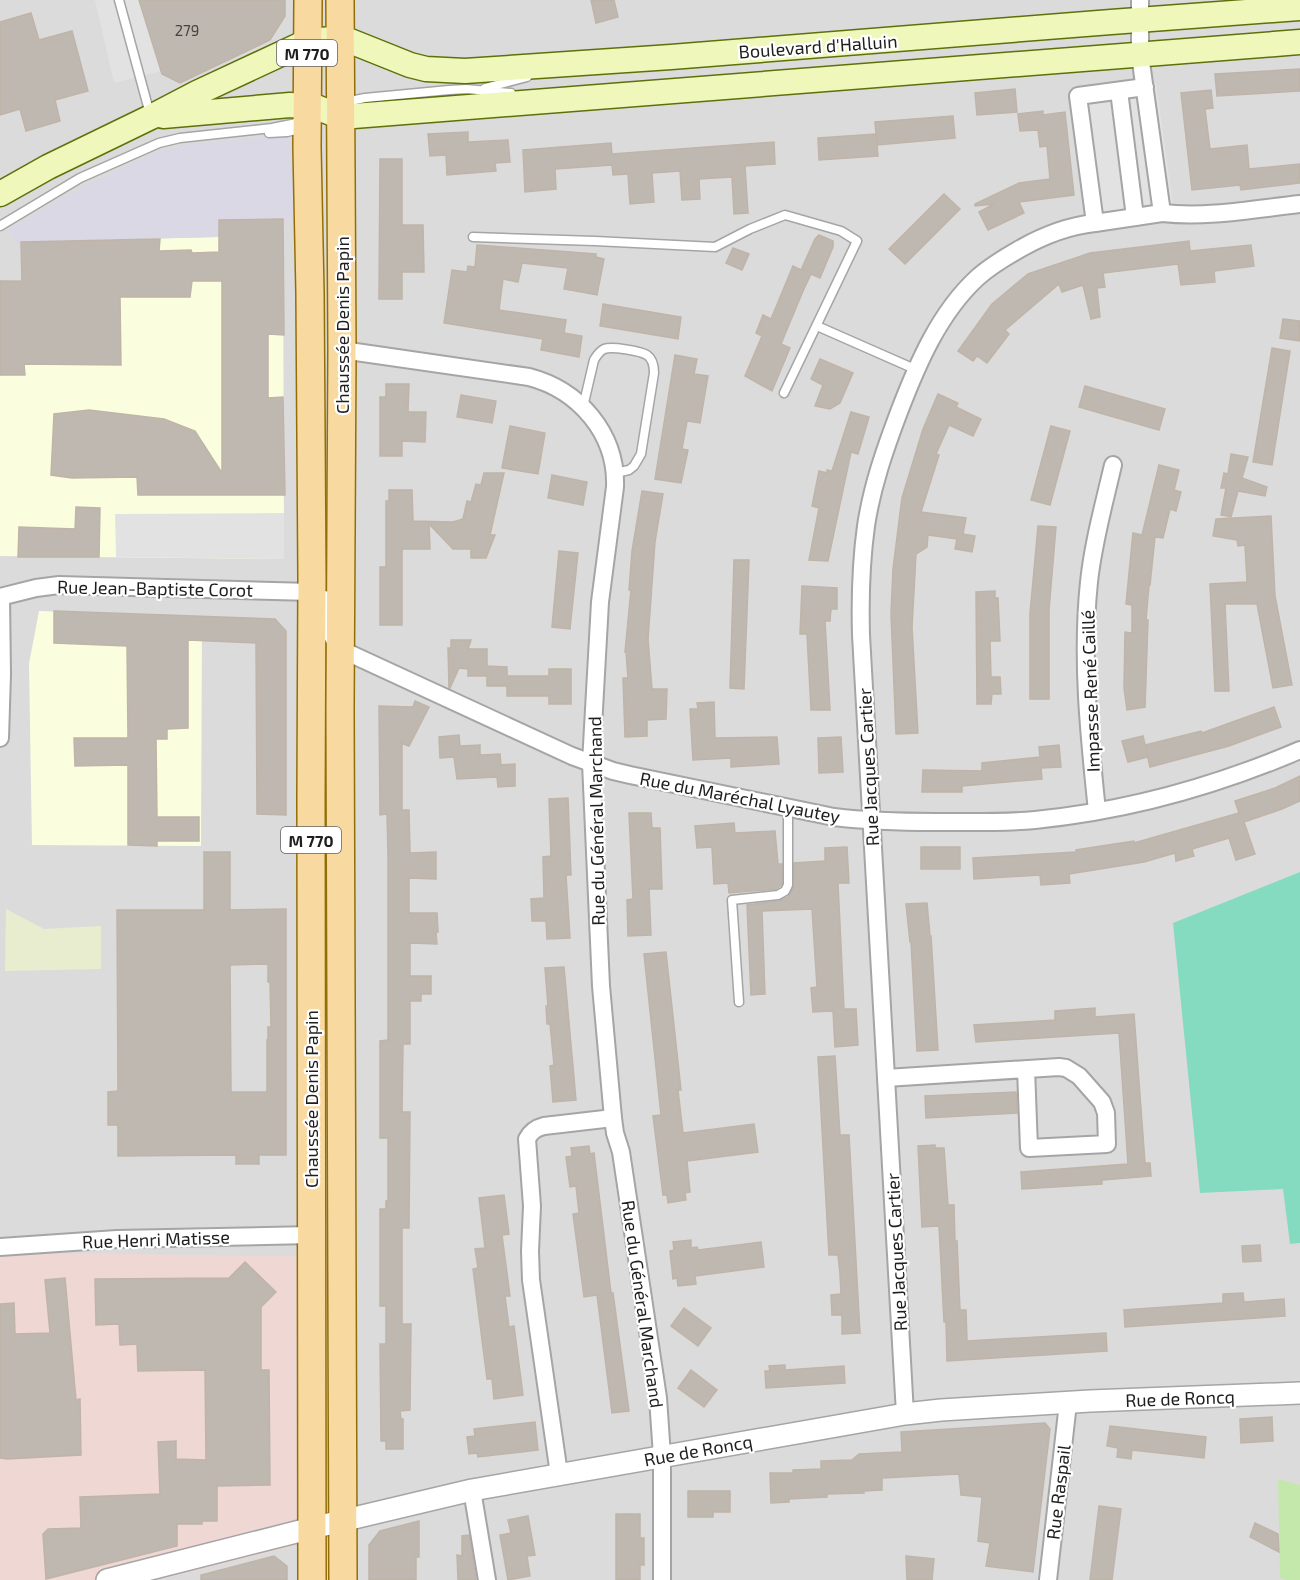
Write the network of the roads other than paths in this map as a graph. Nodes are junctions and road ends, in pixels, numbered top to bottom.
1 (118, 0) edge
2 (308, 0) edge
3 (340, 0) edge
4 (1300, 8) edge
5 (1140, 16) edge
6 (1300, 16) edge
7 (1300, 34) edge
8 (340, 39) junction
9 (1300, 42) edge
10 (307, 43) junction
11 (1140, 50) junction
12 (551, 74) dead end
13 (539, 76) dead end
14 (617, 86) dead end
15 (1145, 87) junction
16 (479, 90) junction
17 (1119, 91) junction
18 (517, 93) dead end
19 (324, 115) junction
20 (152, 117) junction
21 (0, 194) edge
22 (1300, 204) edge
23 (1162, 213) junction
24 (1135, 217) junction
25 (1095, 222) junction
26 (0, 226) edge
27 (473, 237) dead end
28 (817, 326) junction
29 (342, 350) junction
30 (917, 370) junction
31 (784, 393) dead end
32 (583, 407) junction
33 (311, 453) junction
34 (1113, 465) dead end
35 (615, 473) junction
36 (277, 591) junction
37 (0, 597) edge
38 (312, 605) junction
39 (340, 649) junction
40 (0, 738) edge
41 (1300, 750) edge
42 (591, 763) junction
43 (341, 805) junction
44 (788, 807) junction
45 (1096, 811) junction
46 (871, 820) junction
47 (739, 1002) dead end
48 (1026, 1069) junction
49 (886, 1078) junction
50 (612, 1118) junction
51 (312, 1235) junction
52 (0, 1247) edge
53 (1300, 1393) edge
54 (1068, 1403) junction
55 (904, 1414) junction
56 (662, 1456) junction
57 (559, 1474) junction
58 (472, 1490) junction
59 (343, 1522) junction
60 (312, 1528) junction
61 (106, 1580) edge
62 (312, 1580) edge
63 (343, 1580) edge
64 (487, 1580) edge
65 (662, 1580) edge
66 (1047, 1580) edge

1 - 20 lane
2 - 10 main road, Chaussée Denis Papin / M 770
3 - 8 main road, Chaussée Denis Papin / M 770
4 - 5 main road, Boulevard d'Halluin
5 - 6 lane
5 - 8 main road, Boulevard d'Halluin
5 - 11 street
5 - 12 lane
7 - 11 lane
8 - 10 main road
8 - 19 main road, Chaussée Denis Papin / M 770
9 - 11 main road, Boulevard d'Halluin
10 - 19 main road, Chaussée Denis Papin / M 770
10 - 20 main road
11 - 14 lane
11 - 15 street
11 - 19 main road, Boulevard d'Halluin
13 - 16 lane
15 - 17 street
15 - 23 street
16 - 18 lane
16 - 19 lane
17 - 24 street
17 - 25 street
19 - 20 main road, Boulevard d'Halluin
19 - 26 lane
19 - 29 main road, Chaussée Denis Papin / M 770
19 - 33 main road, Chaussée Denis Papin / M 770
20 - 21 main road
22 - 23 street, Rue Jacques Cartier
23 - 24 street, Rue Jacques Cartier
24 - 25 street, Rue Jacques Cartier
25 - 30 street, Rue Jacques Cartier
27 - 28 lane
28 - 30 lane
28 - 31 lane
29 - 32 street, Rue du Général Marchand
29 - 39 main road, Chaussée Denis Papin / M 770
30 - 46 street, Rue Jacques Cartier
32 - 35 street, Rue du Général Marchand
32 - 35 lane
33 - 38 main road, Chaussée Denis Papin / M 770
33 - 39 street, Chaussée Denis Papin
34 - 45 street, Impasse René Caillé
35 - 42 street, Rue du Général Marchand
36 - 37 street, Rue Jean-Baptiste Corot
36 - 38 street, Rue Jean-Baptiste Corot
36 - 38 street, Chaussée Denis Papin
37 - 40 street
38 - 43 street, Chaussée Denis Papin
38 - 51 main road, Chaussée Denis Papin / M 770
39 - 42 street, Rue du Maréchal Lyautey
39 - 43 main road, Chaussée Denis Papin / M 770
41 - 45 street, Rue du Maréchal Lyautey
42 - 44 street, Rue du Maréchal Lyautey
42 - 50 street, Rue du Général Marchand
43 - 59 main road, Chaussée Denis Papin / M 770
44 - 46 street, Rue du Maréchal Lyautey
44 - 47 lane
45 - 46 street, Rue du Maréchal Lyautey
46 - 49 street, Rue Jacques Cartier
48 - 48 street
48 - 49 street
49 - 55 street, Rue Jacques Cartier
50 - 56 street, Rue du Général Marchand
50 - 57 street
51 - 52 street, Rue Henri Matisse
51 - 60 main road, Chaussée Denis Papin / M 770
53 - 54 street, Rue de Roncq
54 - 55 street, Rue de Roncq
54 - 66 street, Rue Raspail
55 - 56 street, Rue de Roncq
56 - 57 street, Rue de Roncq
56 - 65 street, Rue du Général Marchand
57 - 58 street, Rue de Roncq
58 - 59 street, Rue de Roncq
58 - 64 street
59 - 60 street, Rue de Roncq
59 - 63 main road, Chaussée Denis Papin / M 770
60 - 61 street, Rue de Roncq
60 - 62 main road, Chaussée Denis Papin / M 770

